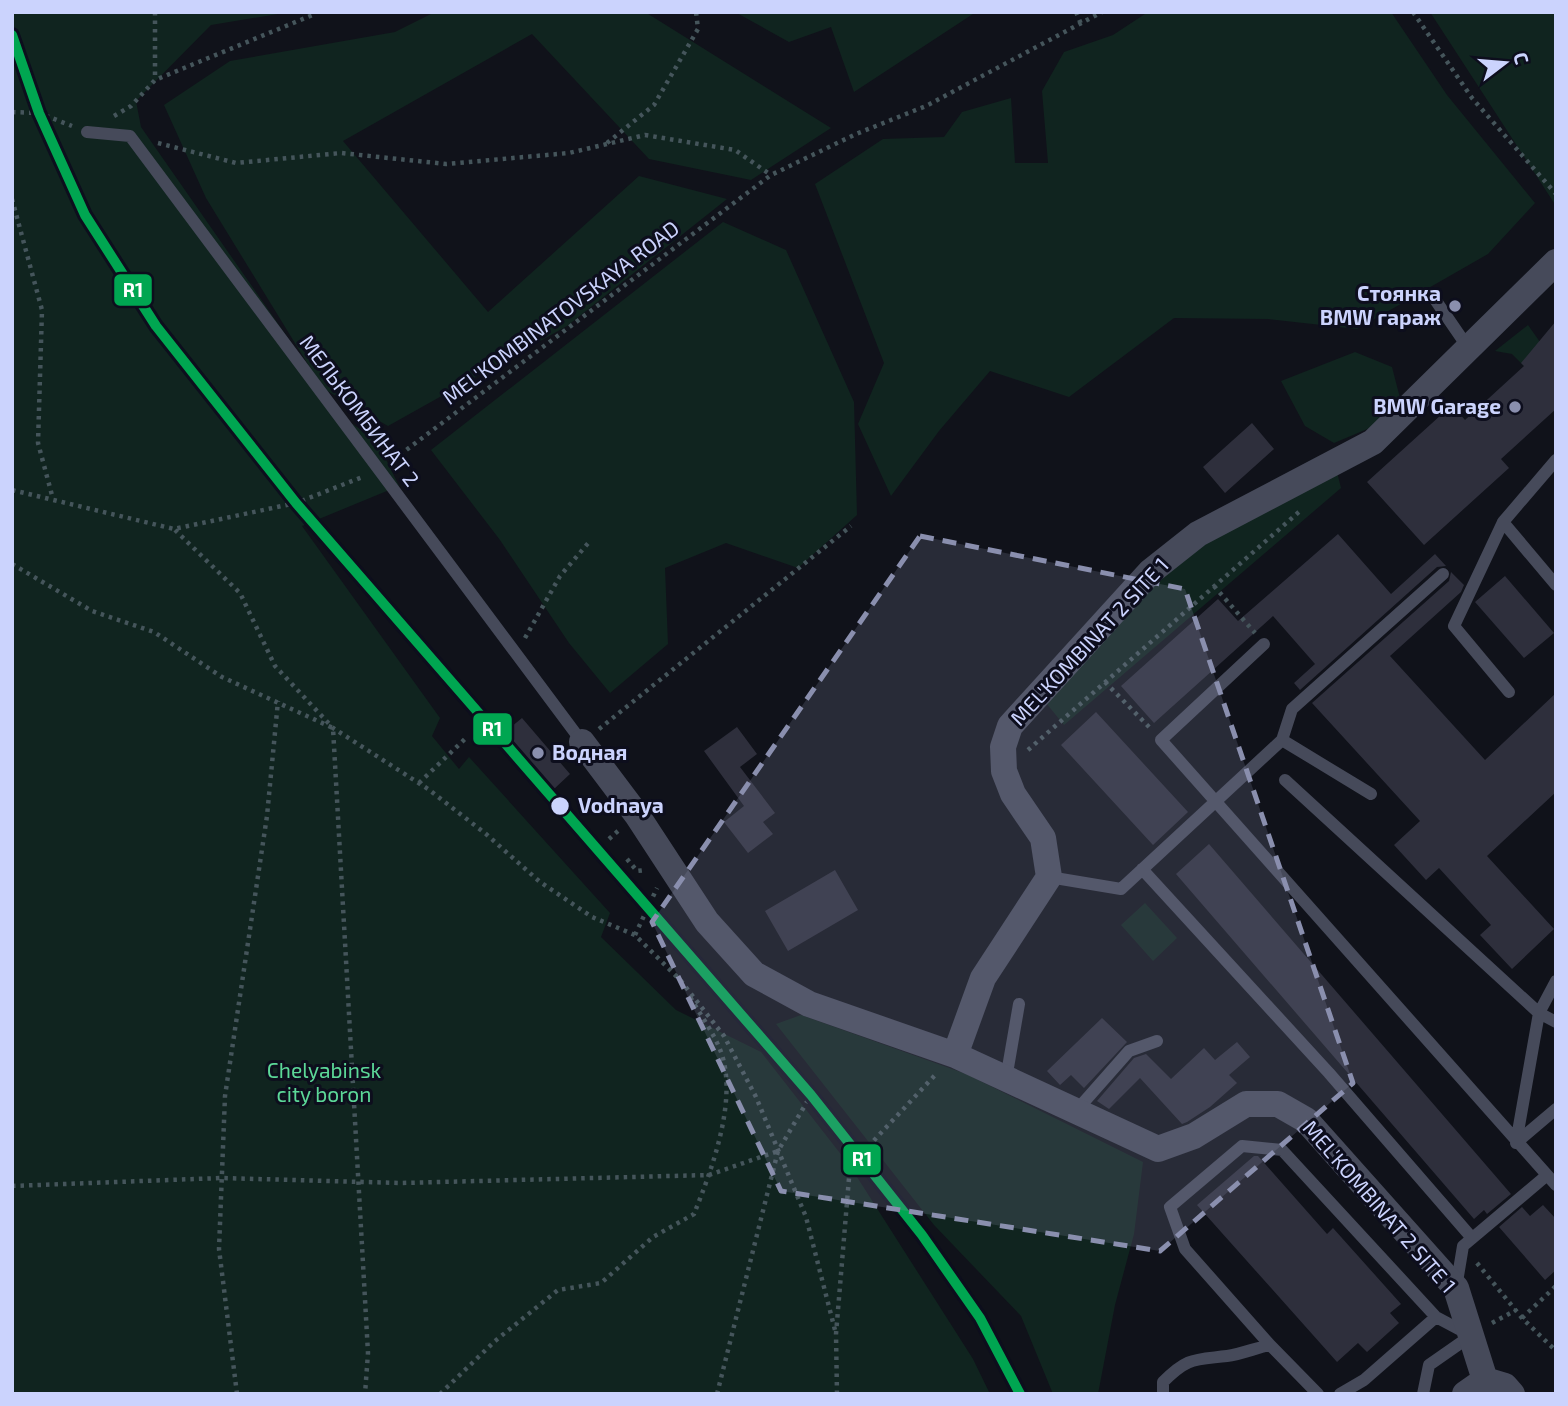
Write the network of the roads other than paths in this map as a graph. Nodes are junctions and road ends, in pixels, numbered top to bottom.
1 (87, 132) road end
2 (1556, 262) edge
3 (1434, 298) dead end
4 (1469, 349) junction
5 (1556, 460) edge
6 (1503, 522) junction
7 (1443, 574) dead end
8 (1556, 584) edge
9 (1265, 644) road end
10 (1509, 692) dead end
11 (1282, 740) junction
12 (582, 743) joint
13 (1285, 780) dead end
14 (1371, 794) dead end
15 (1215, 803) junction
16 (1142, 869) junction
17 (1049, 877) junction
18 (1556, 981) edge
19 (1019, 1004) dead end
20 (1539, 1013) junction
21 (1556, 1022) edge
22 (1157, 1041) dead end
23 (955, 1055) junction
24 (1006, 1079) junction
25 (1556, 1109) edge
26 (1076, 1111) junction
27 (1516, 1143) junction
28 (1551, 1181) edge
29 (1467, 1242) junction
30 (1456, 1288) junction
31 (1436, 1317) junction
32 (1472, 1335) junction
33 (1270, 1345) junction
34 (1475, 1387) edge
35 (1163, 1394) edge
36 (1318, 1394) edge
37 (1340, 1394) edge
38 (1423, 1394) edge
39 (1512, 1394) edge

1 - 12 lane, МЕЛЬКОМБИНАТ 2
2 - 4 street, MEL'KOMBINAT 2 SITE 1
3 - 4 lane
4 - 17 street, MEL'KOMBINAT 2 SITE 1
5 - 6 lane
6 - 8 lane
6 - 10 lane
7 - 11 lane
9 - 15 lane
11 - 14 lane
11 - 15 lane
12 - 23 street, MEL'KOMBINAT 2 SITE 1
13 - 20 lane
15 - 16 lane
15 - 27 lane
16 - 17 lane
16 - 29 lane
17 - 23 street
18 - 20 lane
19 - 24 lane
20 - 21 lane
20 - 27 lane
22 - 26 lane
23 - 24 street, MEL'KOMBINAT 2 SITE 1
24 - 26 street, MEL'KOMBINAT 2 SITE 1
25 - 27 lane
26 - 30 street, MEL'KOMBINAT 2 SITE 1
27 - 28 lane
28 - 29 lane
29 - 30 lane
30 - 32 street, MEL'KOMBINAT 2 SITE 1
31 - 32 lane
31 - 33 lane
31 - 37 lane
32 - 34 street, MEL'KOMBINAT 2 SITE 1
32 - 38 lane
33 - 35 lane
33 - 36 lane
34 - 39 street

